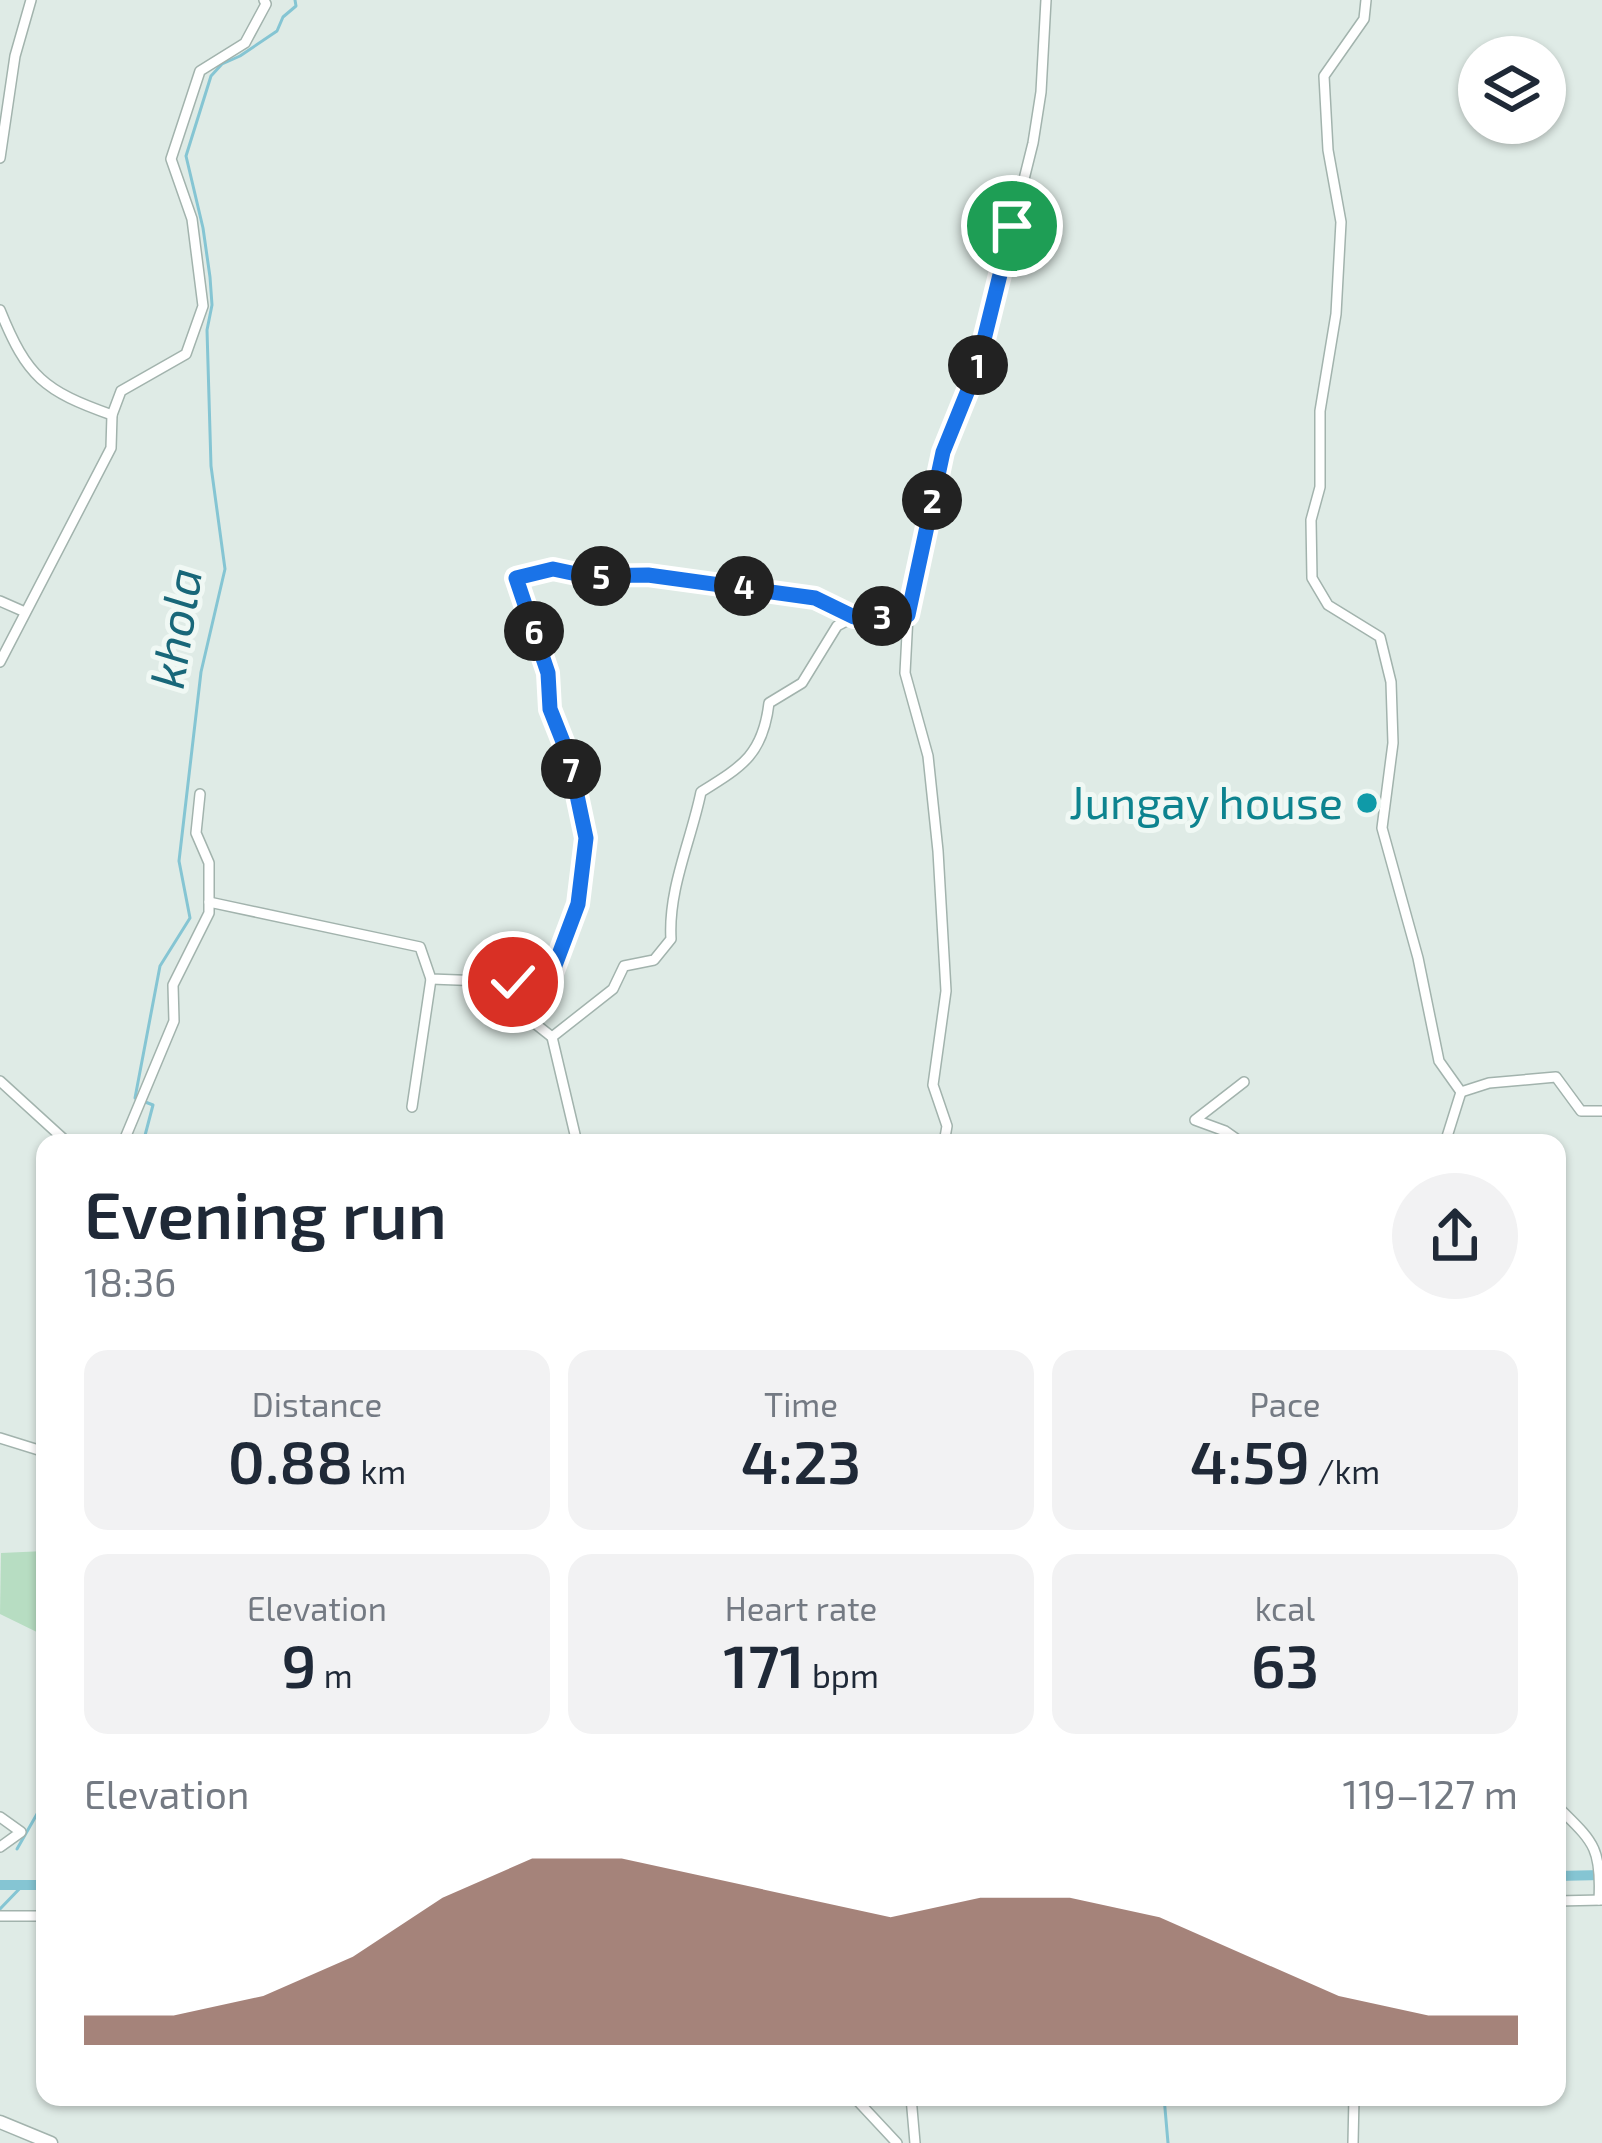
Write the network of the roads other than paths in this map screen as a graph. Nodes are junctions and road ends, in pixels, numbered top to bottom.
1 (31, 0) edge
2 (264, 0) edge
3 (1046, 0) edge
4 (1366, 0) edge
5 (0, 158) edge
6 (0, 310) edge
7 (112, 415) junction
8 (0, 601) edge
9 (25, 612) junction
10 (908, 615) junction
11 (854, 617) junction
12 (0, 662) edge
13 (200, 794) dead end
14 (209, 902) junction
15 (430, 979) junction
16 (513, 982) junction
17 (552, 1037) junction
18 (0, 1081) edge
19 (1244, 1082) dead end
20 (1461, 1092) junction
21 (412, 1107) dead end
22 (1602, 1112) edge
23 (58, 1134) edge
24 (127, 1134) edge
25 (575, 1134) edge
26 (946, 1134) edge
27 (1224, 1134) edge
28 (1448, 1134) edge
29 (0, 1438) edge
30 (36, 1449) edge
31 (1566, 1815) edge
32 (0, 1817) edge
33 (29, 1834) dead end
34 (36, 1835) edge
35 (0, 1847) edge
36 (1601, 1867) edge
37 (1601, 1897) edge
38 (1566, 1899) edge
39 (0, 1916) edge
40 (36, 1916) edge
41 (862, 2106) edge
42 (912, 2106) edge
43 (1354, 2106) edge
44 (0, 2122) edge
45 (51, 2143) edge
46 (897, 2143) edge
47 (915, 2143) edge
48 (1353, 2143) edge

1 - 5 street
2 - 7 street
3 - 10 street
4 - 20 street
6 - 7 street
7 - 9 street
8 - 9 street
9 - 12 street
10 - 11 street
10 - 26 street
11 - 16 street
11 - 17 street
13 - 14 street
14 - 15 street
14 - 24 street
15 - 16 street
15 - 21 street
16 - 17 street
17 - 25 street
18 - 23 street
19 - 27 street
20 - 22 street
20 - 28 street
29 - 30 street
31 - 36 street
32 - 35 street
33 - 34 street
36 - 37 street
37 - 38 street
39 - 40 street
41 - 46 street
42 - 47 street
43 - 48 street
44 - 45 street

